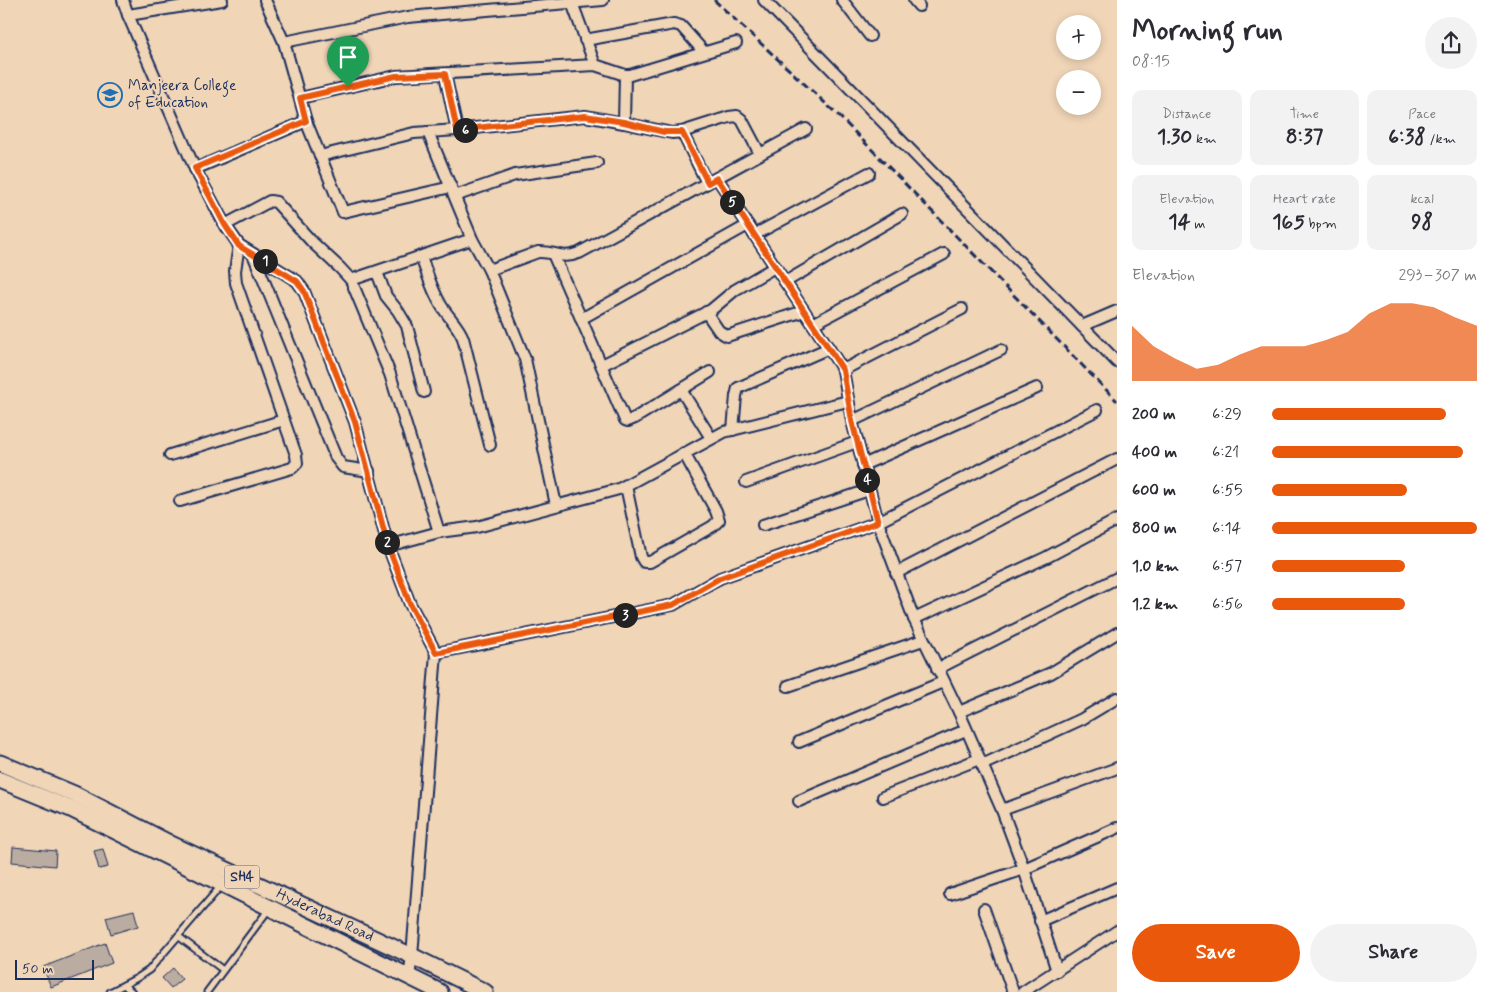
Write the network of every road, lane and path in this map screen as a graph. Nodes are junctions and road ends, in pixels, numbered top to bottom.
1 (123, 0) edge
2 (222, 0) edge
3 (265, 0) edge
4 (603, 0) edge
5 (764, 0) edge
6 (842, 0) edge
7 (571, 2) edge
8 (128, 15) junction
9 (870, 36) dead end
10 (585, 40) junction
11 (284, 42) junction
12 (736, 42) dead end
13 (704, 52) junction
14 (595, 65) junction
15 (445, 74) junction
16 (625, 75) junction
17 (300, 98) junction
18 (306, 121) junction
19 (624, 122) junction
20 (806, 128) dead end
21 (457, 130) junction
22 (428, 132) junction
23 (682, 132) junction
24 (760, 154) junction
25 (320, 156) junction
26 (597, 163) dead end
27 (195, 168) junction
28 (870, 173) dead end
29 (712, 181) junction
30 (453, 191) junction
31 (902, 214) dead end
32 (225, 225) junction
33 (748, 225) junction
34 (754, 235) junction
35 (472, 239) junction
36 (239, 246) junction
37 (253, 254) junction
38 (553, 254) junction
39 (944, 254) dead end
40 (421, 257) junction
41 (775, 267) junction
42 (489, 270) junction
43 (377, 272) junction
44 (351, 280) junction
45 (785, 282) junction
46 (962, 309) dead end
47 (804, 311) junction
48 (706, 312) junction
49 (1117, 312) edge
50 (581, 319) junction
51 (813, 324) junction
52 (1082, 326) junction
53 (829, 348) junction
54 (1001, 350) dead end
55 (1117, 362) edge
56 (602, 365) junction
57 (843, 370) junction
58 (710, 372) dead end
59 (1037, 388) dead end
60 (681, 390) junction
61 (424, 392) dead end
62 (848, 401) junction
63 (1097, 410) dead end
64 (284, 420) junction
65 (852, 421) junction
66 (733, 430) junction
67 (711, 438) junction
68 (857, 442) junction
69 (490, 445) dead end
70 (684, 453) junction
71 (170, 455) dead end
72 (1117, 459) edge
73 (863, 465) junction
74 (368, 471) junction
75 (746, 482) dead end
76 (626, 486) junction
77 (869, 490) junction
78 (180, 501) dead end
79 (556, 505) junction
80 (1117, 520) edge
81 (878, 522) junction
82 (763, 525) dead end
83 (439, 532) junction
84 (388, 546) junction
85 (896, 573) junction
86 (1117, 578) edge
87 (914, 619) junction
88 (1117, 633) edge
89 (923, 640) junction
90 (436, 653) junction
91 (936, 668) junction
92 (943, 682) junction
93 (788, 686) dead end
94 (1117, 698) edge
95 (959, 712) junction
96 (966, 730) junction
97 (799, 742) dead end
98 (981, 762) junction
99 (0, 763) edge
100 (1117, 768) edge
101 (0, 780) edge
102 (883, 797) dead end
103 (798, 801) dead end
104 (1002, 810) junction
105 (1117, 828) edge
106 (1024, 869) junction
107 (222, 885) junction
108 (1117, 888) edge
109 (950, 894) dead end
110 (269, 909) junction
111 (984, 909) dead end
112 (1040, 921) junction
113 (1117, 932) edge
114 (178, 936) junction
115 (412, 956) junction
116 (223, 970) junction
117 (1057, 971) junction
118 (409, 977) junction
119 (124, 985) junction
120 (110, 992) edge
121 (132, 992) edge
122 (207, 992) edge
123 (440, 992) edge
124 (485, 992) edge
125 (1013, 992) edge
126 (1023, 992) edge

1 - 8 street
2 - 8 street
3 - 11 street
4 - 7 street
5 - 52 street
6 - 9 street
7 - 10 street
7 - 11 street
8 - 27 street
10 - 13 street
10 - 14 street
11 - 17 street
12 - 13 street
13 - 16 street
14 - 15 street
14 - 16 street
15 - 17 street
15 - 21 street
16 - 19 street
17 - 18 street
18 - 25 street
18 - 27 street
19 - 21 street
19 - 23 street
20 - 24 street
21 - 22 street
22 - 25 street
22 - 30 street
23 - 24 street
23 - 29 street
24 - 29 street
25 - 30 street
26 - 30 street
27 - 32 street
28 - 34 street
29 - 33 street
29 - 38 street
30 - 35 street
31 - 45 street
32 - 36 street
32 - 44 street
33 - 34 street
33 - 50 street
34 - 41 street
35 - 40 street
35 - 42 street
36 - 37 street
36 - 64 street
37 - 74 street
37 - 74 street
38 - 42 street
38 - 50 street
39 - 51 street
40 - 43 street
40 - 69 street
41 - 45 street
41 - 48 street
42 - 79 street
43 - 44 street
43 - 61 street
44 - 83 street
45 - 47 street
46 - 57 street
47 - 48 street
47 - 51 street
48 - 56 street
49 - 52 street
50 - 56 street
51 - 53 street
52 - 55 street
53 - 57 street
53 - 66 street
54 - 65 street
56 - 60 street
57 - 62 street
58 - 60 street
59 - 73 street
60 - 67 street
62 - 65 street
62 - 66 street
63 - 81 street
64 - 71 street
64 - 78 street
65 - 68 street
66 - 67 street
67 - 70 street
68 - 73 street
68 - 75 street
70 - 76 street
70 - 76 street
72 - 85 street
73 - 77 street
74 - 84 street
76 - 79 street
77 - 81 street
77 - 82 street
79 - 83 street
80 - 87 street
81 - 85 street
81 - 90 street
83 - 84 street
84 - 90 street
85 - 87 street
86 - 91 street
87 - 89 street
88 - 95 street
89 - 91 street
89 - 93 street
90 - 115 street
91 - 92 street
92 - 95 street
92 - 97 street
94 - 98 street
95 - 96 street
96 - 98 street
96 - 103 street
98 - 102 street
98 - 104 street
99 - 115 main road, Hyderabad Road / SH4
100 - 104 street
101 - 107 main road, Hyderabad Road / SH4
104 - 106 street
105 - 106 street
106 - 109 street
106 - 112 street
107 - 110 main road, Hyderabad Road / SH4
107 - 114 lane
108 - 112 street
110 - 116 lane
110 - 118 main road, Hyderabad Road / SH4
111 - 125 street
112 - 117 street
113 - 117 street
114 - 116 lane
114 - 119 lane
115 - 118 street
115 - 124 main road, Hyderabad Road / SH4
116 - 122 lane
117 - 126 street
118 - 123 main road, Hyderabad Road / SH4
119 - 120 lane
119 - 121 lane

